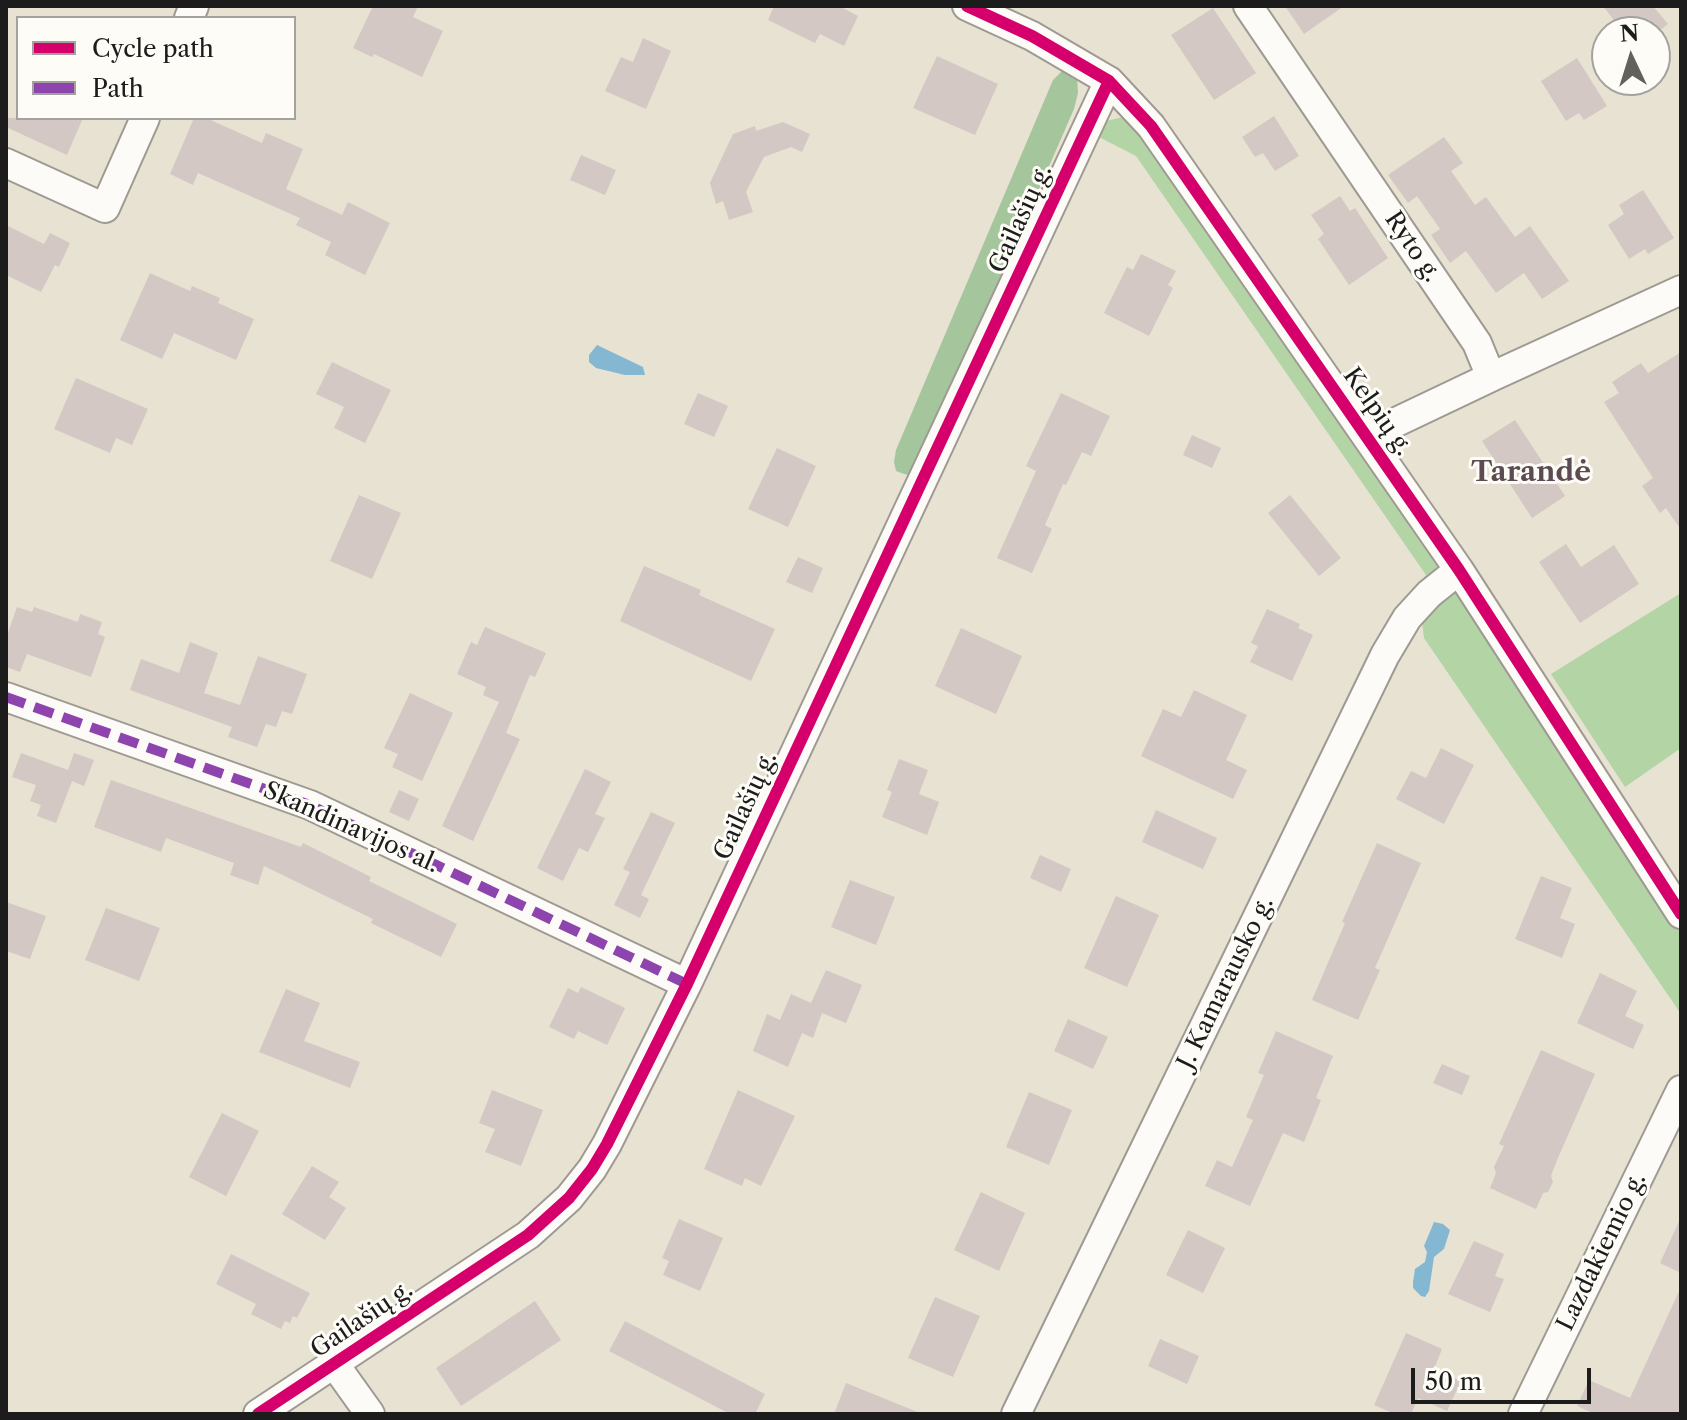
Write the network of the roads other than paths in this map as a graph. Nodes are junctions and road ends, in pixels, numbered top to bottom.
1 (967, 6) edge
2 (1248, 6) edge
3 (1109, 81) junction
4 (144, 120) edge
5 (6, 163) edge
6 (1681, 290) edge
7 (1491, 377) junction
8 (1367, 436) junction
9 (1459, 570) junction
10 (6, 697) edge
11 (1681, 914) edge
12 (687, 984) junction
13 (1681, 1090) edge
14 (335, 1365) junction
15 (258, 1414) edge
16 (370, 1414) edge
17 (1016, 1414) edge
18 (1523, 1414) edge

1 - 3 street, Kelpių g.
2 - 7 street, Ryto g.
3 - 8 street, Kelpių g.
3 - 12 street, Gailašių g.
4 - 5 street
6 - 7 street
7 - 8 street
8 - 9 street, Kelpių g.
9 - 11 street, Kelpių g.
9 - 17 street, J. Kamarausko g.
10 - 12 street, Skandinavijos al.
12 - 14 street, Gailašių g.
13 - 18 street, Lazdakiemio g.
14 - 15 street, Gailašių g.
14 - 16 street

